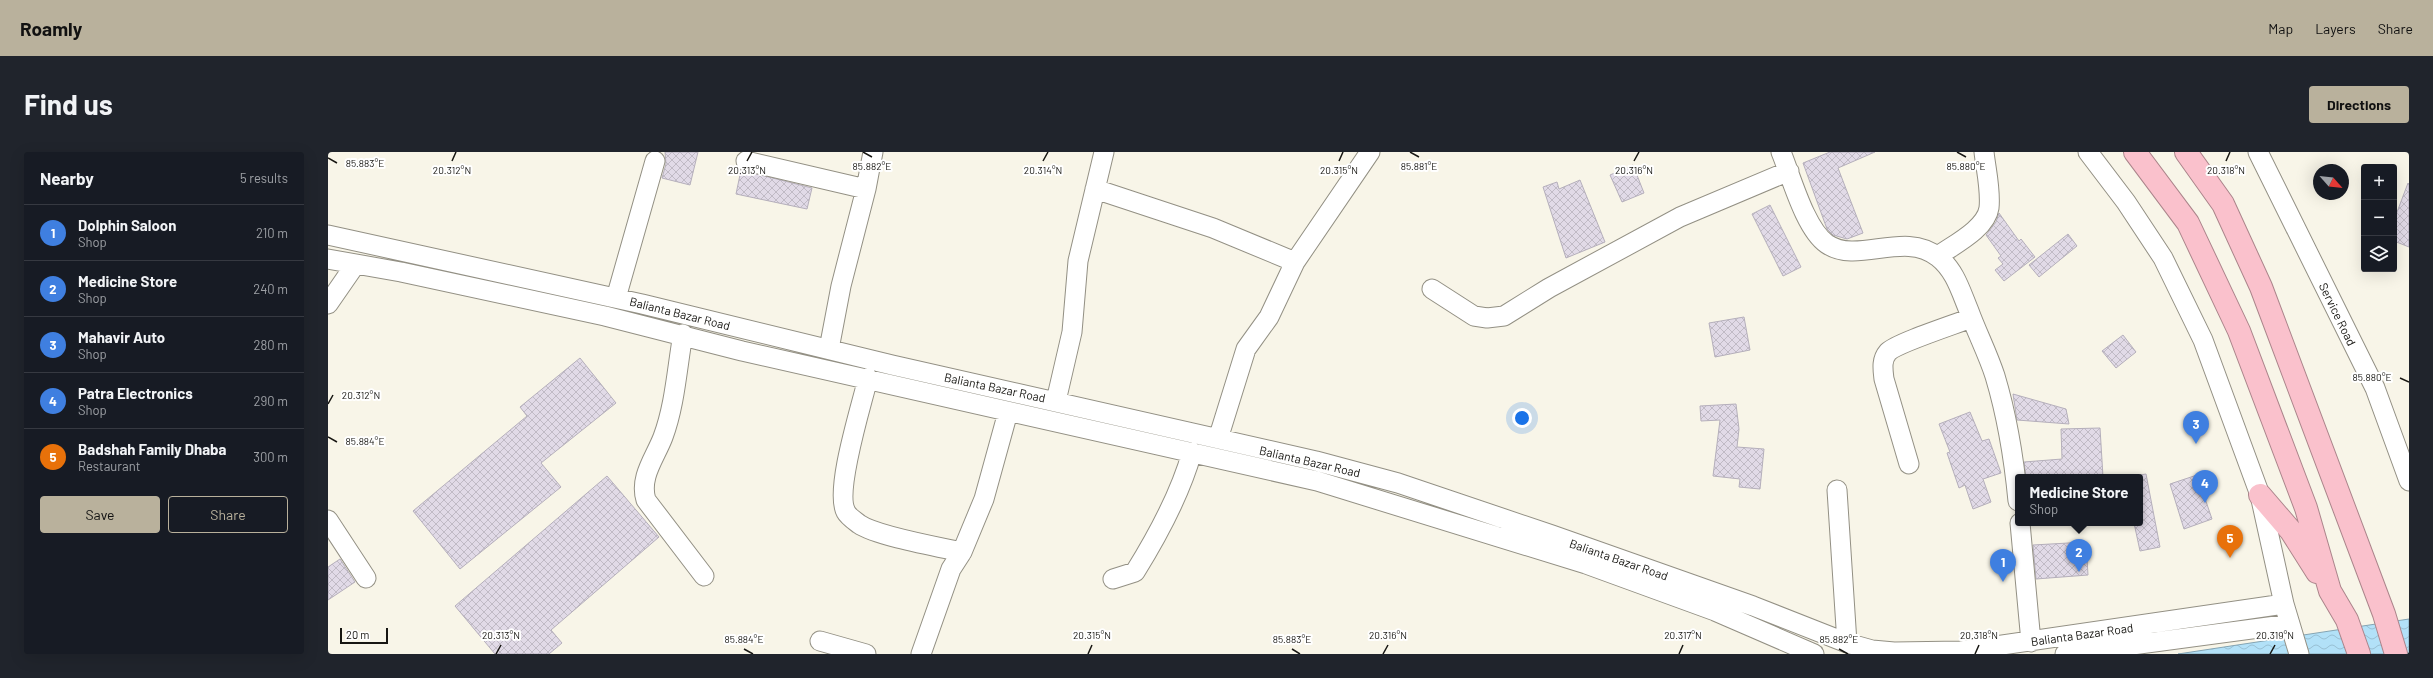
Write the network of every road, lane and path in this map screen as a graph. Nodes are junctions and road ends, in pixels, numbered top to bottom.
1 (873, 152) edge
2 (1104, 152) edge
3 (1370, 152) edge
4 (1781, 152) edge
5 (1984, 152) edge
6 (2088, 152) edge
7 (2135, 152) edge
8 (2186, 152) edge
9 (2258, 152) edge
10 (656, 161) dead end
11 (746, 161) dead end
12 (1789, 171) junction
13 (866, 188) junction
14 (1095, 189) junction
15 (328, 235) edge
16 (1938, 256) junction
17 (328, 259) edge
18 (1295, 262) junction
19 (355, 266) junction
20 (1432, 288) dead end
21 (616, 298) junction
22 (328, 304) edge
23 (1971, 318) junction
24 (683, 334) junction
25 (829, 349) junction
26 (868, 378) junction
27 (1056, 401) junction
28 (1008, 412) junction
29 (1218, 439) junction
30 (1192, 452) junction
31 (1909, 464) dead end
32 (2015, 474) edge
33 (2409, 481) edge
34 (1837, 490) dead end
35 (2260, 495) junction
36 (328, 520) edge
37 (2020, 526) edge
38 (962, 552) junction
39 (704, 576) dead end
40 (366, 578) dead end
41 (1113, 579) dead end
42 (2330, 591) junction
43 (2284, 604) junction
44 (2291, 628) junction
45 (820, 641) dead end
46 (2031, 642) junction
47 (1847, 643) junction
48 (1871, 652) edge
49 (866, 654) edge
50 (921, 654) edge
51 (1814, 654) edge
52 (2064, 654) edge
53 (2299, 654) edge
54 (2359, 654) edge
55 (2396, 654) edge

1 - 13 street
2 - 14 street
3 - 18 street
4 - 12 street
5 - 16 street
6 - 35 street
7 - 42 highway
8 - 55 highway
9 - 33 street, Service Road
10 - 21 street
11 - 13 street
12 - 16 street
12 - 20 street
13 - 25 street
14 - 18 street
14 - 27 street
15 - 21 street, Balianta Bazar Road
16 - 23 street
17 - 19 street, Balianta Bazar Road
18 - 29 street
19 - 22 street
19 - 24 street, Balianta Bazar Road
21 - 25 street, Balianta Bazar Road
23 - 31 street
23 - 32 street
24 - 26 street, Balianta Bazar Road
24 - 39 street
25 - 27 street, Balianta Bazar Road
26 - 28 street, Balianta Bazar Road
26 - 38 street
27 - 29 street, Balianta Bazar Road
28 - 30 street, Balianta Bazar Road
28 - 38 street
29 - 47 street, Balianta Bazar Road
30 - 41 street
30 - 51 street, Balianta Bazar Road
34 - 47 street
35 - 42 highway
35 - 43 street
36 - 40 street
37 - 46 street
38 - 50 street
42 - 54 highway
43 - 44 street
43 - 46 street, Balianta Bazar Road
44 - 52 street, Balianta Bazar Road
44 - 53 street
45 - 49 street
46 - 48 street, Balianta Bazar Road
47 - 48 street, Balianta Bazar Road

